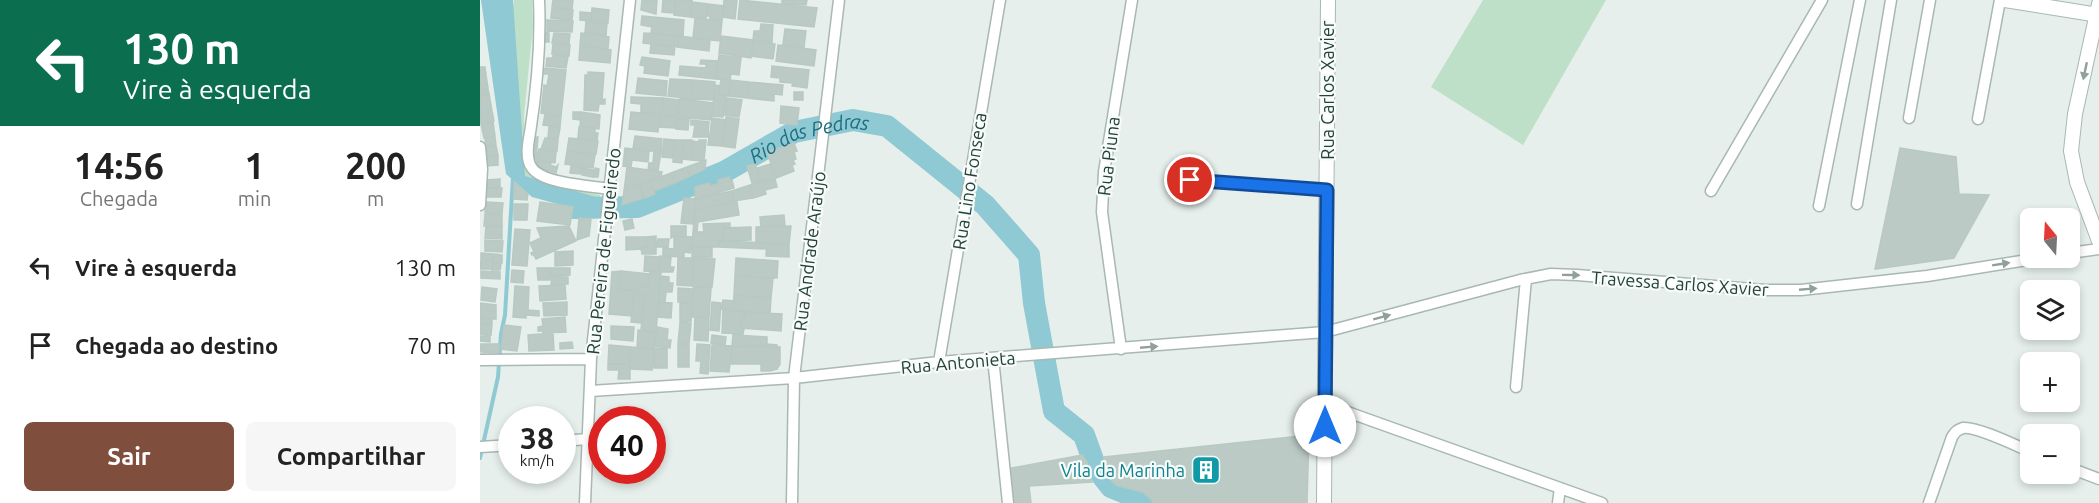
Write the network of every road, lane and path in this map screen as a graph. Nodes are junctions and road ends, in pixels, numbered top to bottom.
1 (539, 0) edge
2 (630, 0) edge
3 (838, 0) edge
4 (1000, 0) edge
5 (1132, 0) edge
6 (1328, 0) edge
7 (1822, 0) edge
8 (1860, 0) edge
9 (1892, 0) edge
10 (1930, 0) edge
11 (2000, 0) edge
12 (2006, 0) edge
13 (2098, 11) edge
14 (1909, 118) dead end
15 (1978, 119) dead end
16 (480, 147) edge
17 (1190, 180) dead end
18 (1327, 190) junction
19 (1711, 191) dead end
20 (610, 192) junction
21 (1857, 204) dead end
22 (480, 205) edge
23 (1819, 206) dead end
24 (2099, 241) edge
25 (2099, 249) edge
26 (2080, 252) edge
27 (2020, 261) edge
28 (1526, 279) junction
29 (1325, 332) junction
30 (1121, 349) junction
31 (993, 358) junction
32 (591, 359) junction
33 (481, 360) edge
34 (939, 362) junction
35 (794, 378) junction
36 (1516, 387) dead end
37 (590, 391) junction
38 (1325, 404) junction
39 (589, 406) edge
40 (588, 439) joint
41 (576, 440) edge
42 (498, 446) edge
43 (480, 447) edge
44 (2020, 448) edge
45 (2080, 472) edge
46 (2099, 479) edge
47 (1560, 488) junction
48 (585, 503) edge
49 (792, 503) edge
50 (1008, 503) edge
51 (1324, 503) edge
52 (1558, 503) edge
53 (1602, 503) edge
54 (1929, 503) edge

1 - 20 street
2 - 20 street, Rua Pereira de Figueiredo
3 - 35 street, Rua Andrade Araújo
4 - 34 street, Rua Lino Fonseca
5 - 30 street, Rua Piuna
6 - 18 street, Rua Carlos Xavier
7 - 19 street
8 - 23 street
9 - 21 street
10 - 14 street
11 - 15 street
12 - 13 street
13 -> 24 street
16 - 22 street
17 - 18 street
18 - 29 street, Rua Carlos Xavier
20 - 32 street, Rua Pereira de Figueiredo
25 - 26 street
28 -> 27 street, Travessa Carlos Xavier
29 -> 28 street, Travessa Carlos Xavier
28 - 36 street
30 -> 29 street, Rua Antonieta
29 - 38 street, Rua Carlos Xavier
30 - 31 street, Rua Antonieta
31 - 34 street, Rua Antonieta
31 - 50 street
32 - 33 street
32 - 37 street, Rua Pereira de Figueiredo
34 - 35 street, Rua Antonieta
35 - 37 street, Rua Antonieta
35 - 49 street, Rua Andrade Araújo
37 - 39 street, Rua Pereira de Figueiredo
38 - 47 street
38 - 51 street, Rua Carlos Xavier
40 - 41 street
40 - 48 street, Rua Pereira de Figueiredo
42 - 43 street
44 - 54 street
45 - 46 street
47 - 52 street
47 - 53 street

